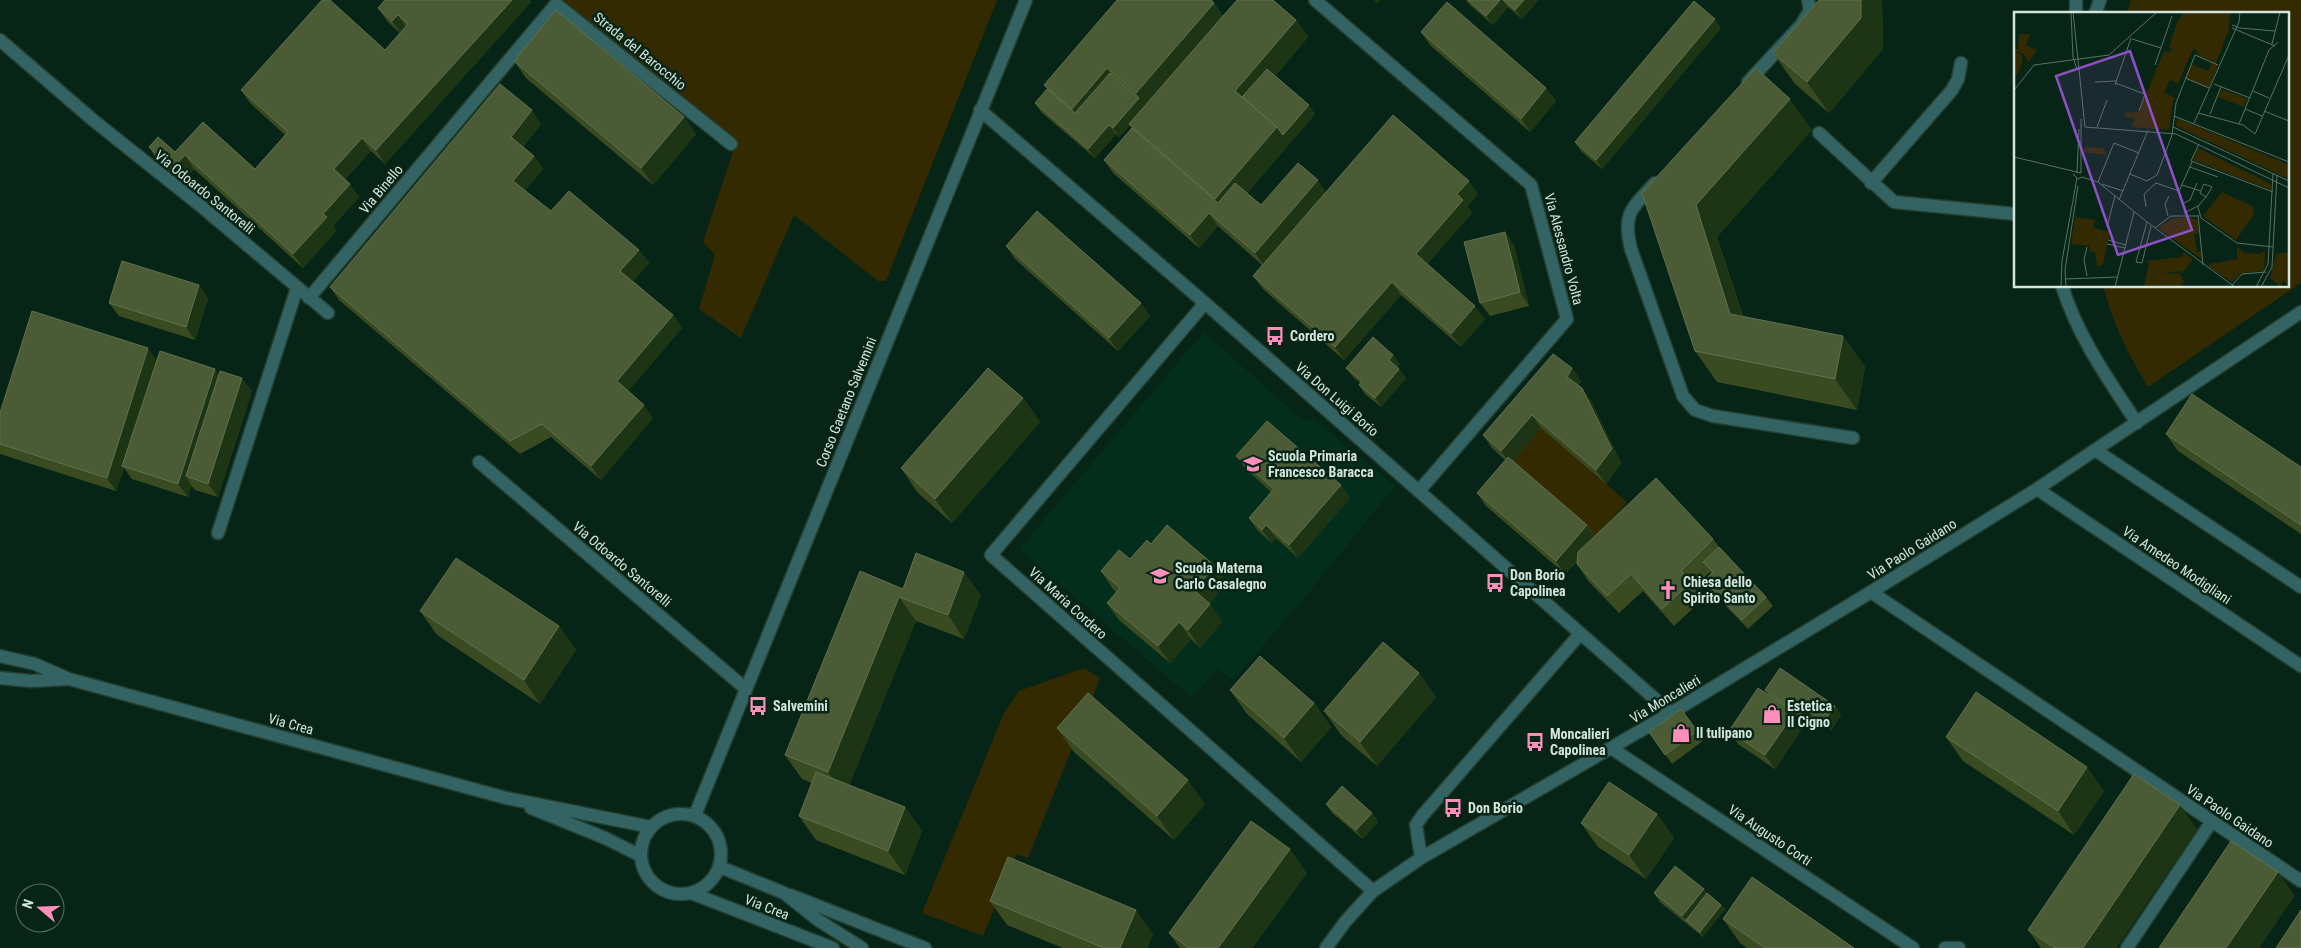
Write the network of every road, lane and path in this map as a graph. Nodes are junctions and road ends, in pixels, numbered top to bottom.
1 (1026, 0) edge
2 (1316, 0) edge
3 (1808, 0) edge
4 (2100, 0) edge
5 (2096, 12) edge
6 (0, 40) edge
7 (1961, 62) dead end
8 (1742, 89) edge
9 (477, 98) joint
10 (980, 110) junction
11 (1819, 133) dead end
12 (731, 144) dead end
13 (1664, 174) edge
14 (1872, 183) junction
15 (2014, 214) edge
16 (298, 288) junction
17 (2063, 288) edge
18 (309, 298) junction
19 (1205, 304) junction
20 (2301, 312) edge
21 (328, 313) dead end
22 (2137, 423) junction
23 (1853, 438) dead end
24 (2095, 450) junction
25 (479, 462) dead end
26 (2037, 489) junction
27 (1419, 491) junction
28 (218, 533) dead end
29 (2301, 587) edge
30 (1871, 592) junction
31 (1580, 634) junction
32 (0, 656) edge
33 (2301, 666) edge
34 (0, 678) edge
35 (69, 679) junction
36 (746, 689) junction
37 (1671, 714) junction
38 (1611, 748) junction
39 (506, 798) junction
40 (695, 815) junction
41 (2212, 821) junction
42 (651, 827) junction
43 (641, 856) junction
44 (1421, 858) junction
45 (720, 867) junction
46 (2301, 881) edge
47 (1373, 891) junction
48 (691, 893) junction
49 (784, 893) junction
50 (833, 948) edge
51 (862, 948) edge
52 (925, 948) edge
53 (1326, 948) edge
54 (1913, 948) edge
55 (1946, 948) edge
56 (1959, 948) edge
57 (2128, 948) edge

1 - 10 street, Corso Gaetano Salvemini
2 - 27 street, Via Alessandro Volta
3 - 8 street
4 - 5 street
6 - 16 street, Via Odoardo Santorelli
7 - 14 street
9 - 12 street, Strada del Barocchio
9 - 18 street, Via Binello
10 - 19 street, Via Don Luigi Borio
10 - 36 street, Corso Gaetano Salvemini
11 - 14 street
13 - 23 street
14 - 15 street
16 - 18 street, Via Odoardo Santorelli
16 - 28 street
17 - 22 street
18 - 21 street, Via Odoardo Santorelli
19 - 27 street, Via Don Luigi Borio
19 - 47 street, Via Maria Cordero
20 - 22 street, Via Paolo Gaidano
22 - 24 street, Via Paolo Gaidano
24 - 26 street, Via Paolo Gaidano
24 - 29 street
25 - 36 street, Via Odoardo Santorelli
26 - 30 street, Via Paolo Gaidano
26 - 33 street, Via Amedeo Modigliani
27 - 31 street, Via Don Luigi Borio
30 - 37 street, Via Moncalieri
30 - 41 street, Via Paolo Gaidano
31 - 37 street, Via Don Luigi Borio
31 - 44 street
32 - 35 street, Via Crea
34 - 35 street, Via Crea
35 - 39 street, Via Crea
36 - 40 street, Corso Gaetano Salvemini
37 - 38 street, Via Moncalieri
38 - 44 street, Via Moncalieri
38 - 54 street, Via Augusto Corti
39 - 42 street, Via Crea
39 - 43 street, Via Crea
40 - 42 street
40 - 45 street
41 - 46 street, Via Paolo Gaidano
41 - 57 street
42 - 43 street
43 - 48 street
44 - 47 street, Via Moncalieri
45 - 48 street
45 - 49 street, Via Crea
47 - 53 street, Via Moncalieri
48 - 50 street, Via Crea
49 - 51 street, Via Crea
49 - 52 street, Via Crea
55 - 56 street

